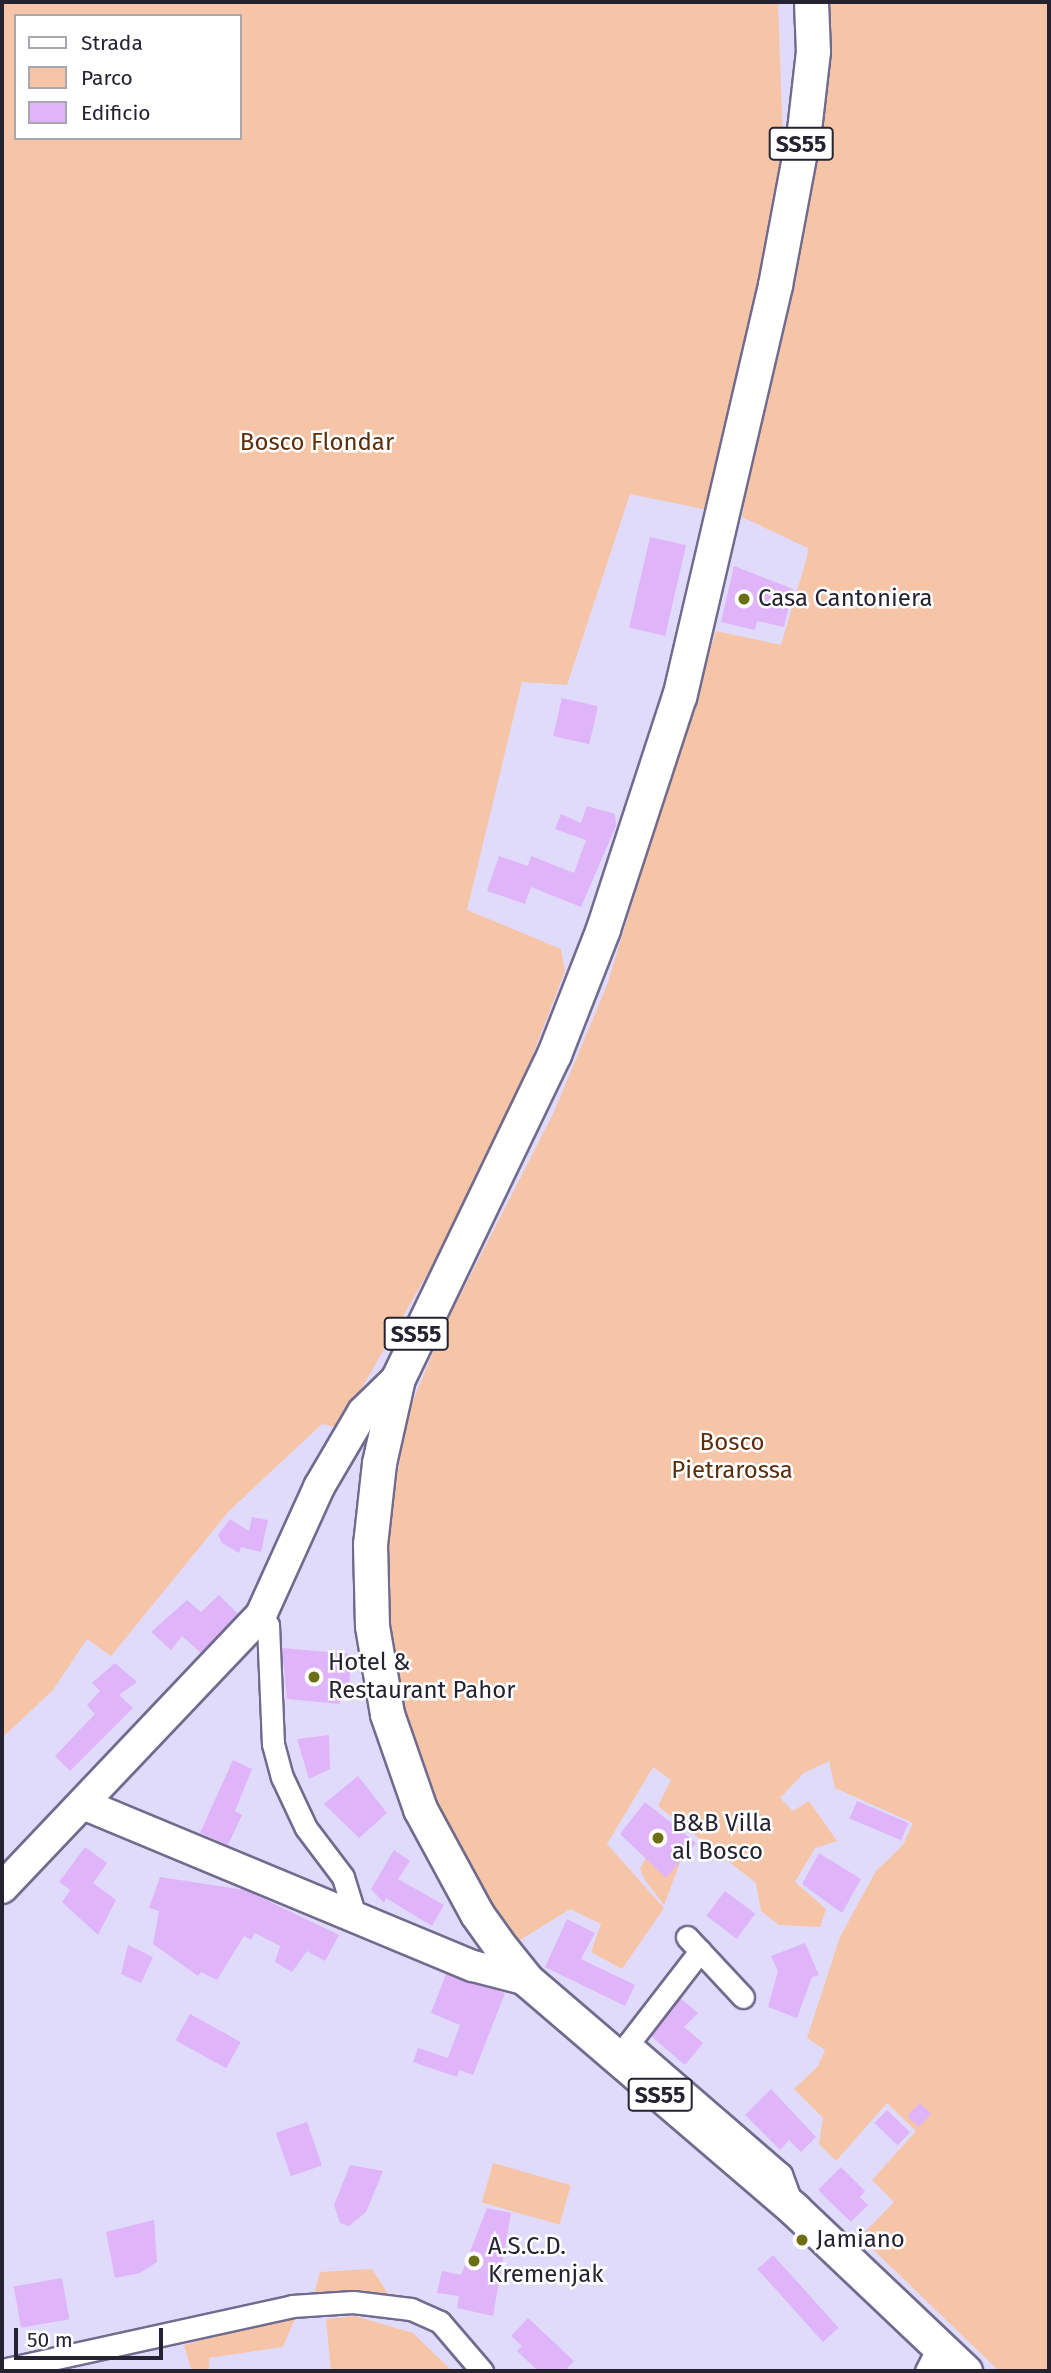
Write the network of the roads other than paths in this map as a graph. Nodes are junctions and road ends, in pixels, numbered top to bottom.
1 (811, 2) edge
2 (398, 1378) junction
3 (261, 1615) junction
4 (83, 1804) junction
5 (2, 1888) edge
6 (355, 1916) junction
7 (527, 1980) junction
8 (743, 1997) dead end
9 (623, 2051) junction
10 (929, 2365) edge
11 (2, 2370) edge
12 (482, 2371) edge
13 (965, 2371) edge

1 - 2 main road, SS55
2 - 3 main road
2 - 7 main road, SS55
3 - 4 main road
3 - 6 street
4 - 5 main road
4 - 6 main road
6 - 7 main road
7 - 9 main road, SS55
8 - 9 street
9 - 10 main road, SS55
10 - 13 main road, SS55
11 - 12 street

